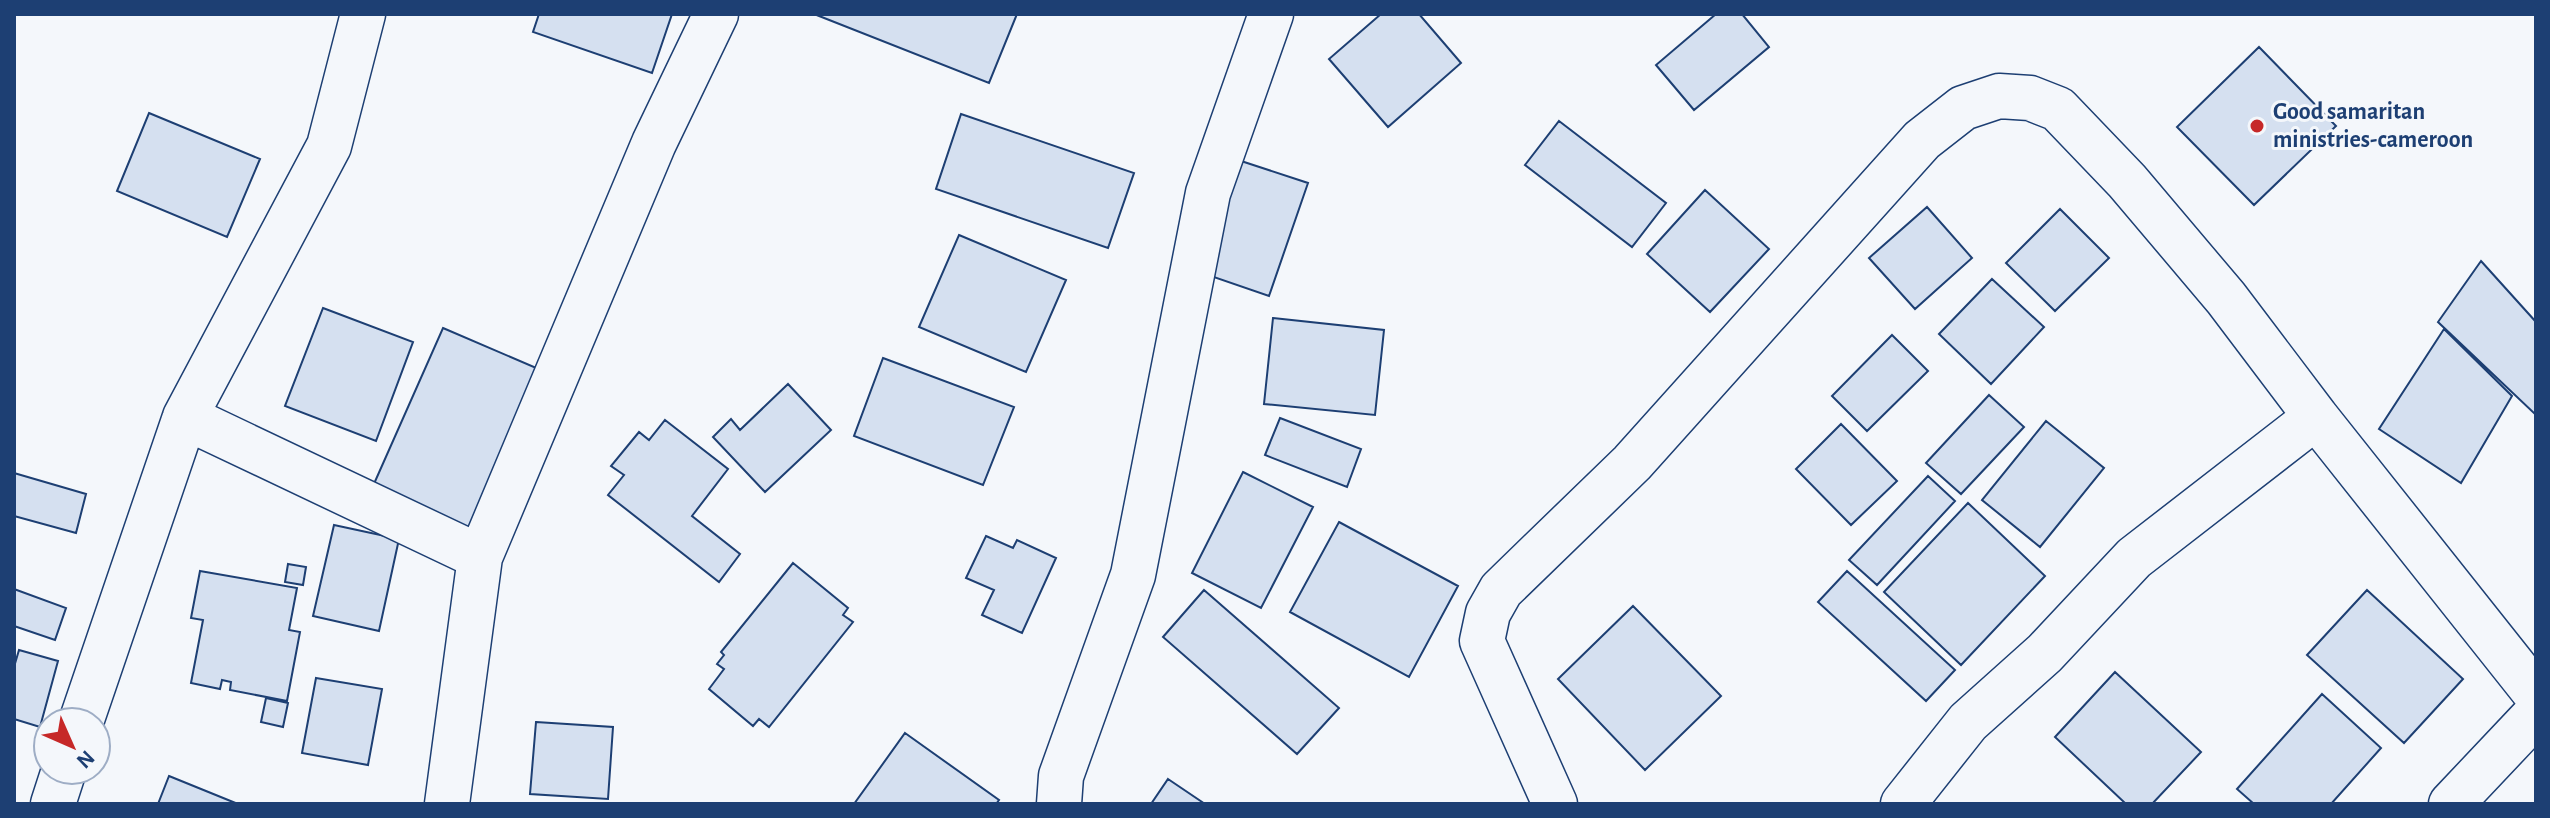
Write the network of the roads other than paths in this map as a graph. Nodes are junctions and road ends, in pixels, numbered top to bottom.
1 (363, 14) edge
2 (716, 14) edge
3 (1271, 14) edge
4 (185, 417) junction
5 (2316, 417) junction
6 (480, 557) junction
7 (2536, 694) edge
8 (86, 706) edge
9 (2536, 714) edge
10 (447, 804) edge
11 (1059, 804) edge
12 (1555, 804) edge
13 (1903, 804) edge
14 (2451, 804) edge

1 - 4 street
2 - 6 street
3 - 11 street
4 - 6 street
4 - 8 street
5 - 7 street
5 - 12 street
5 - 13 street
6 - 10 street
9 - 14 street

